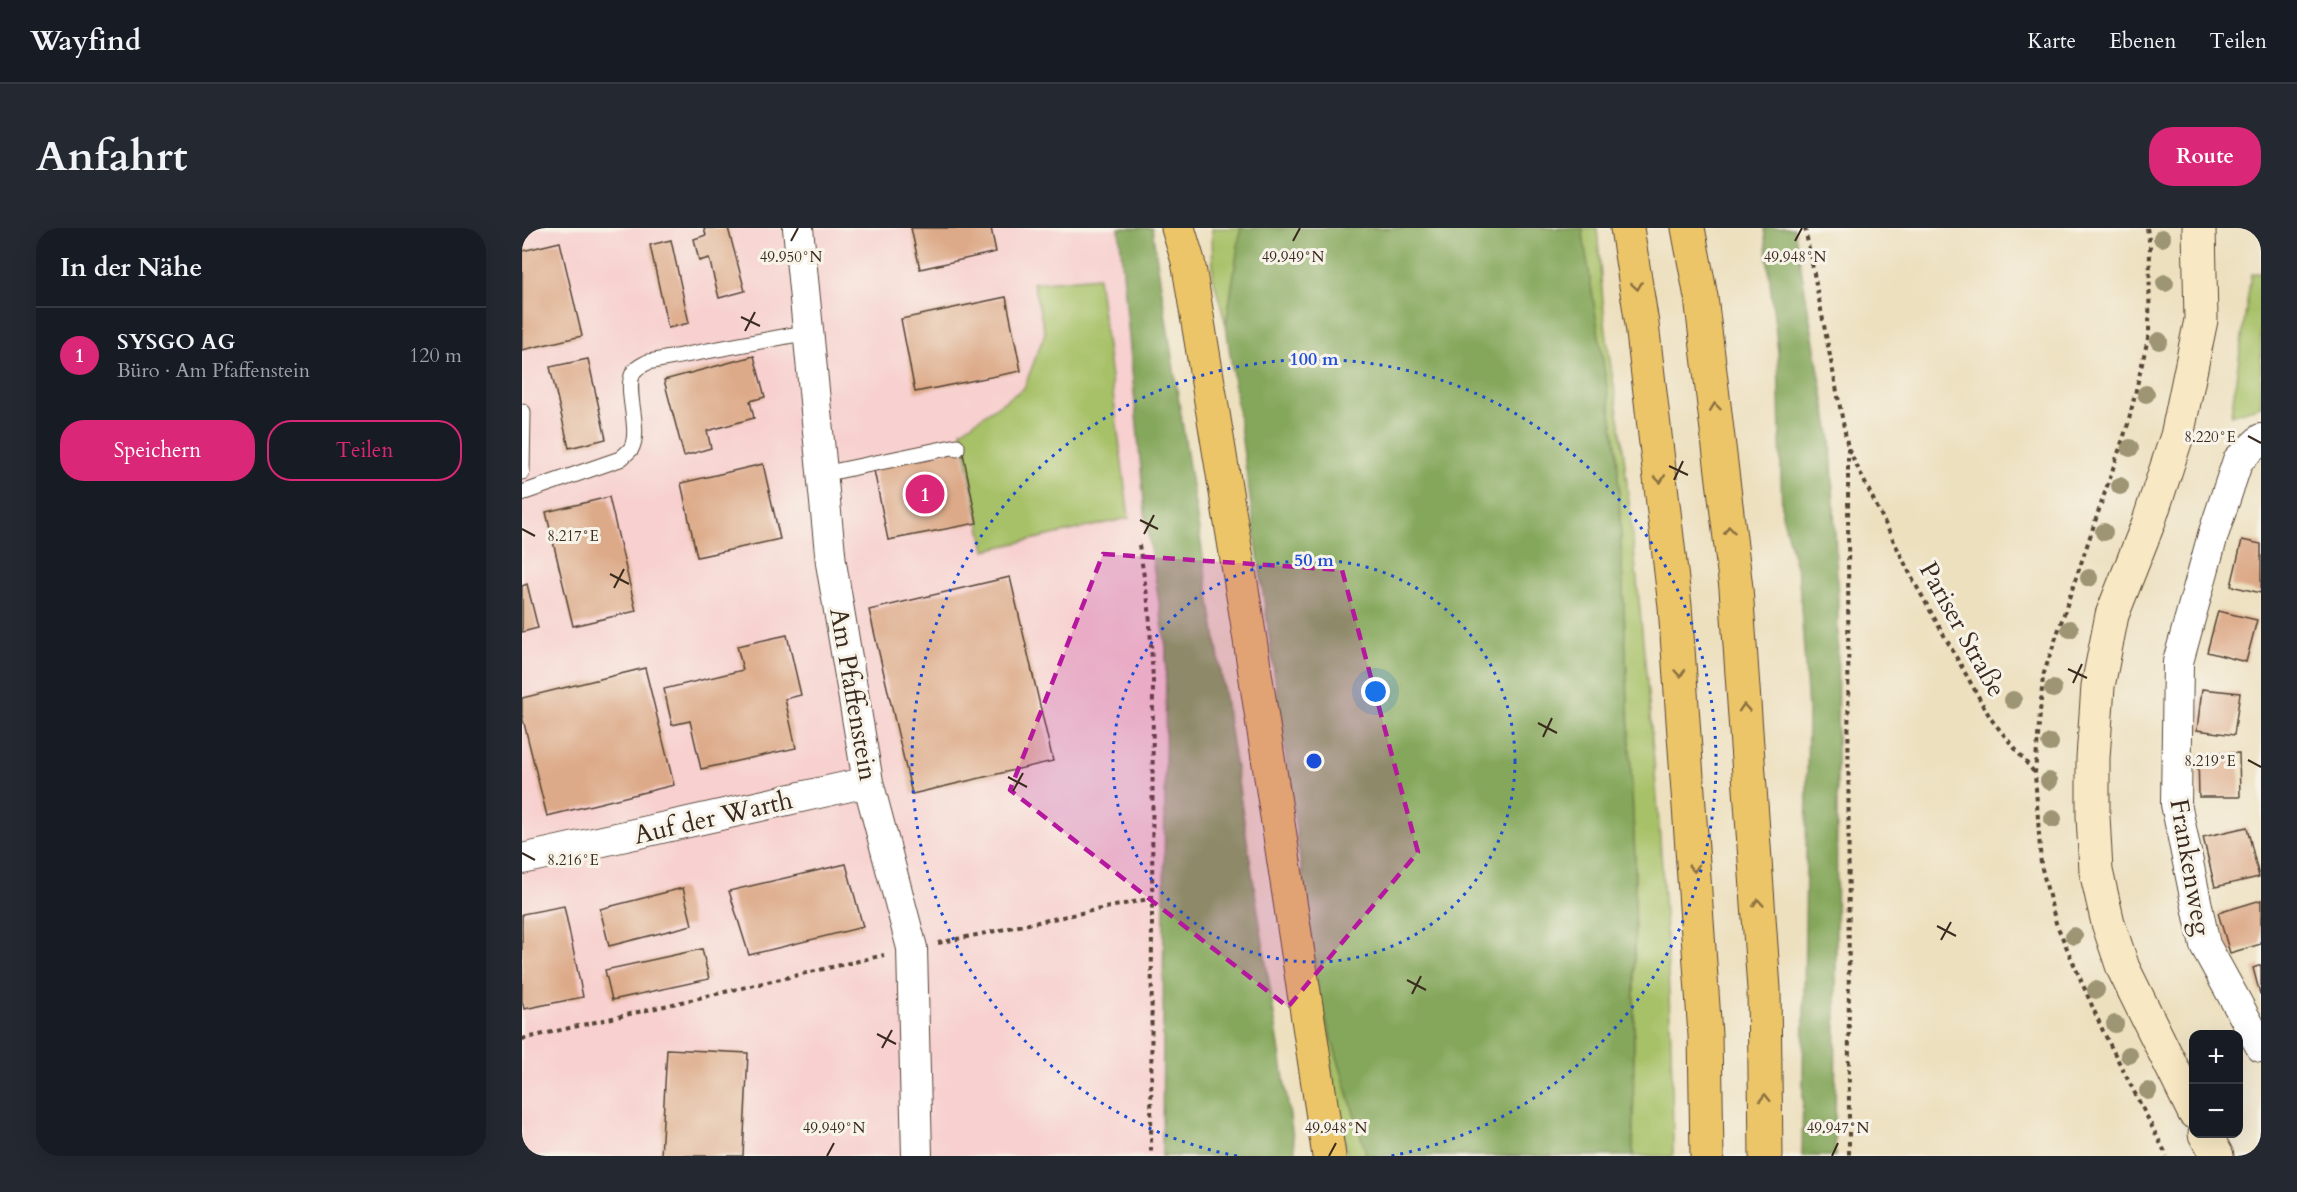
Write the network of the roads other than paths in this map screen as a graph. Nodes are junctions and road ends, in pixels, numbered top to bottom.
1 (798, 228) edge
2 (1178, 228) edge
3 (1188, 228) edge
4 (1628, 228) edge
5 (1688, 228) edge
6 (2199, 228) edge
7 (1188, 261) junction
8 (809, 332) junction
9 (523, 411) edge
10 (2261, 439) edge
11 (957, 449) dead end
12 (522, 472) edge
13 (823, 474) junction
14 (522, 493) edge
15 (868, 782) junction
16 (522, 859) edge
17 (1705, 1035) junction
18 (2261, 1047) edge
19 (2189, 1105) edge
20 (2207, 1138) edge
21 (917, 1156) edge
22 (1329, 1156) edge
23 (1688, 1156) edge
24 (1707, 1156) edge
25 (1766, 1156) edge
26 (2217, 1156) edge

1 - 8 street, Am Pfaffenstein
2 - 7 highway
3 - 7 highway
4 -> 17 highway
25 -> 5 highway
6 - 19 main road
7 - 22 highway
8 - 13 street, Am Pfaffenstein
8 - 14 lane
9 - 12 lane
10 - 18 street, Frankenweg
11 - 13 lane
13 - 15 street, Am Pfaffenstein
15 - 16 street, Auf der Warth
15 - 21 street, Am Pfaffenstein
17 - 23 highway
17 - 24 highway
20 - 26 main road

